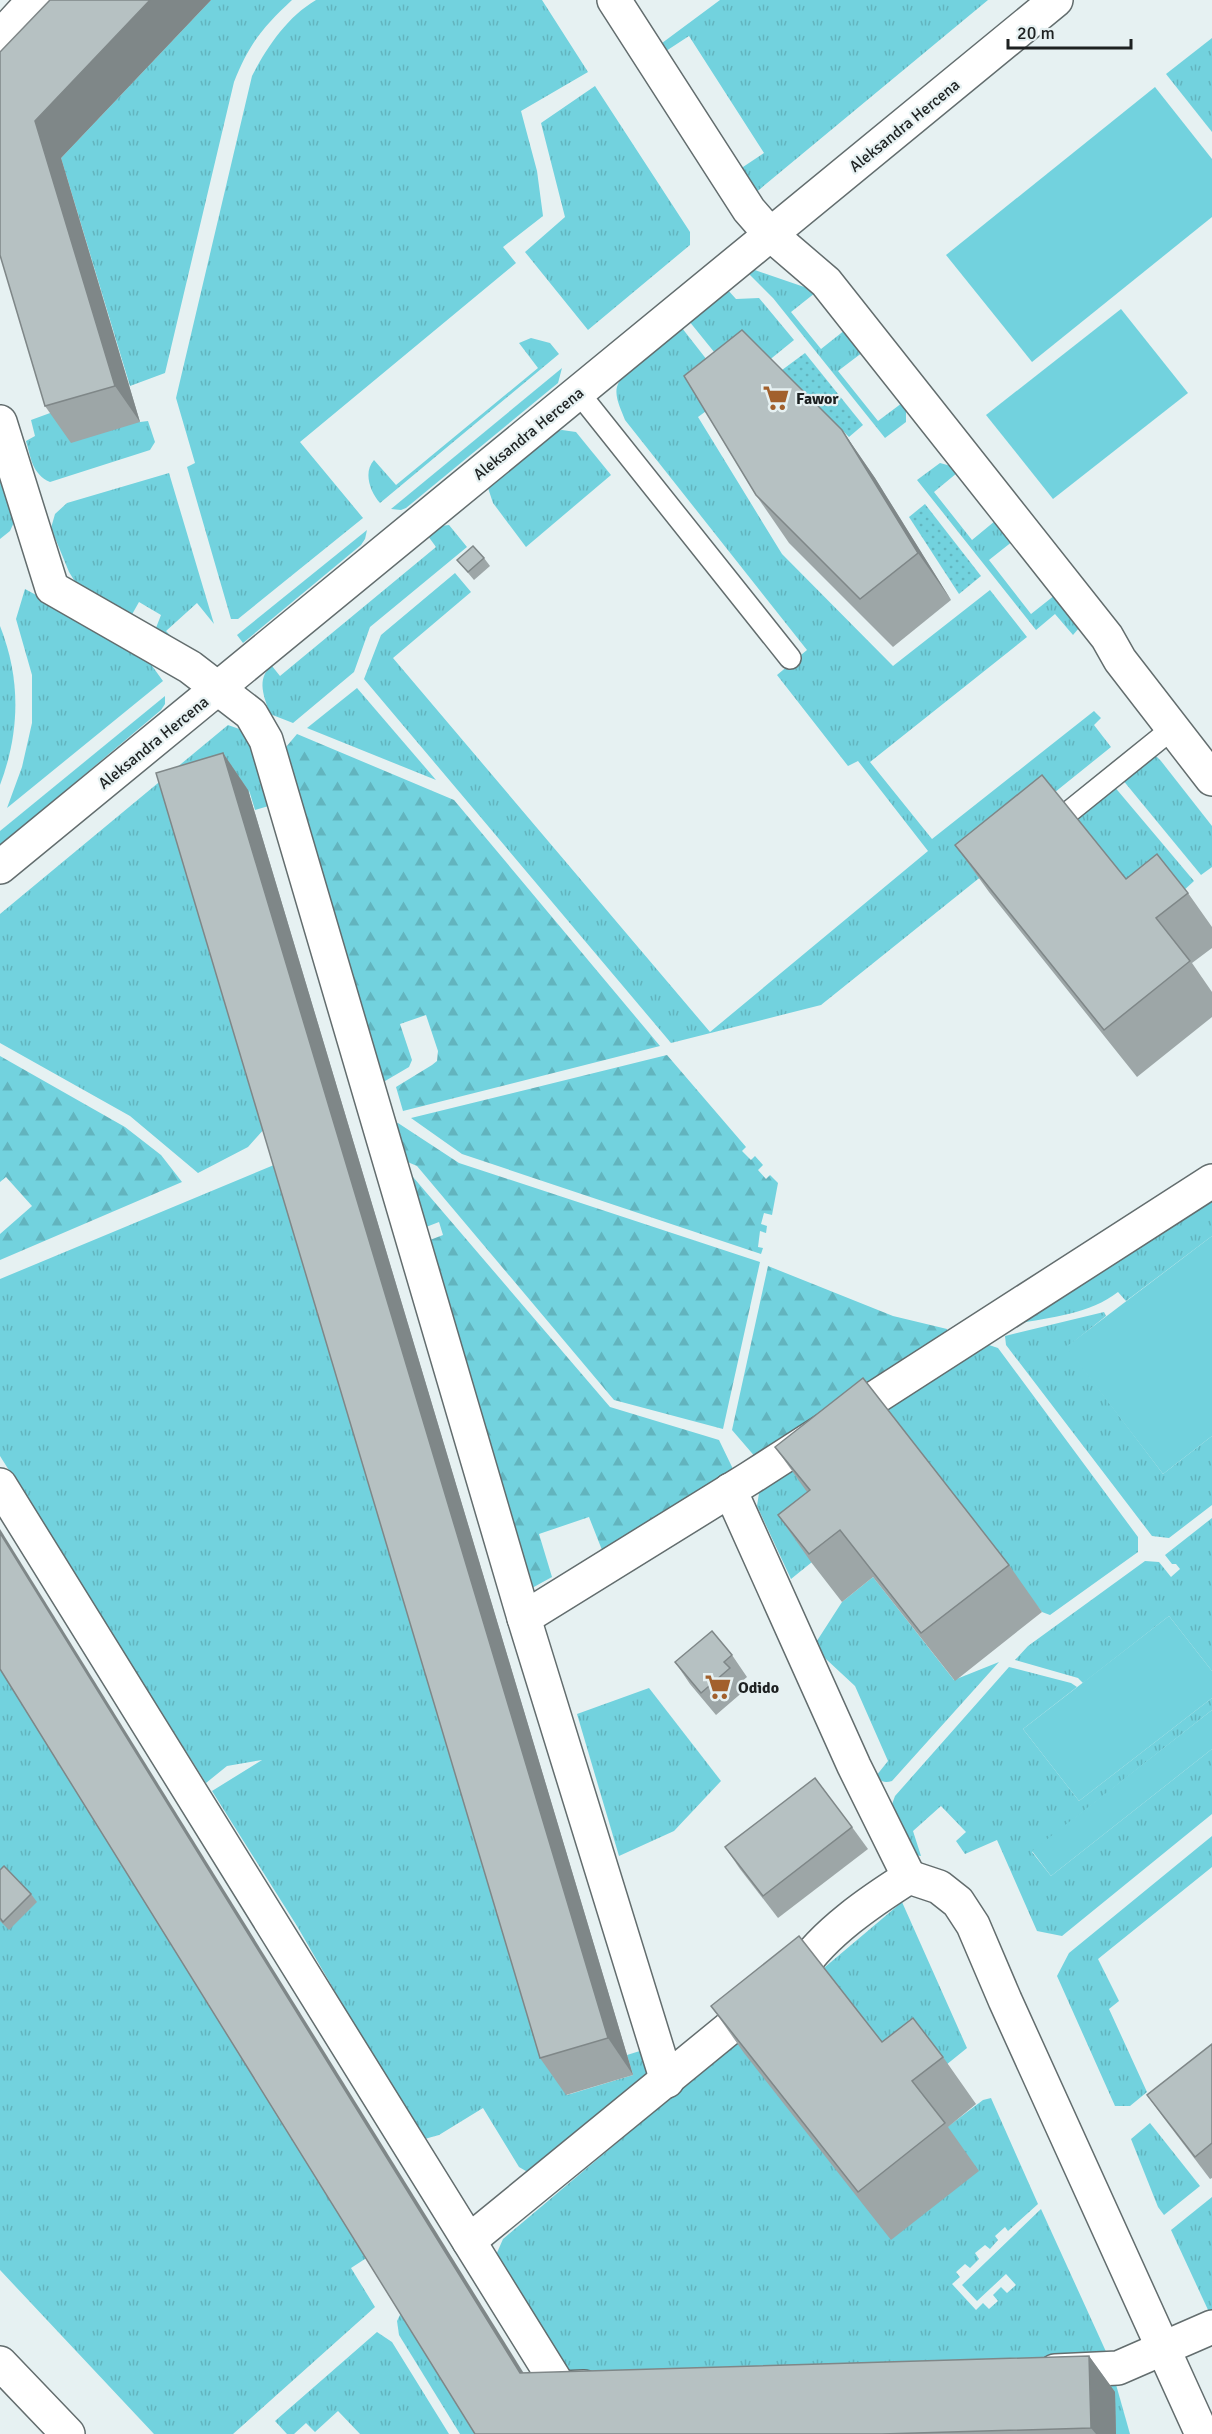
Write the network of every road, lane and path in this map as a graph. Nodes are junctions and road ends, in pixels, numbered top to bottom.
1 (34, 0) edge
2 (614, 0) edge
3 (1056, 0) edge
4 (0, 37) edge
5 (770, 234) junction
6 (578, 392) junction
7 (0, 422) edge
8 (790, 658) dead end
9 (218, 688) junction
10 (1173, 728) junction
11 (1212, 779) edge
12 (1031, 842) edge
13 (0, 867) edge
14 (1212, 1181) edge
15 (0, 1485) edge
16 (730, 1490) junction
17 (524, 1618) junction
18 (909, 1877) junction
19 (667, 2081) junction
20 (469, 2241) junction
21 (1212, 2327) edge
22 (1164, 2348) junction
23 (0, 2363) edge
24 (1023, 2372) edge
25 (610, 2386) edge
26 (68, 2434) edge
27 (1202, 2434) edge

1 - 4 street
2 - 5 street
3 - 5 street, Aleksandra Hercena
5 - 6 street, Aleksandra Hercena
5 - 10 street
6 - 8 lane
6 - 9 street, Aleksandra Hercena
7 - 9 street
9 - 13 street, Aleksandra Hercena
9 - 17 street
10 - 11 street
10 - 12 lane
14 - 16 street
15 - 20 street
16 - 17 street
16 - 18 street
17 - 19 street
18 - 19 street
18 - 22 street
19 - 20 street
20 - 25 street
21 - 22 street
22 - 24 street
22 - 27 street
23 - 26 street

